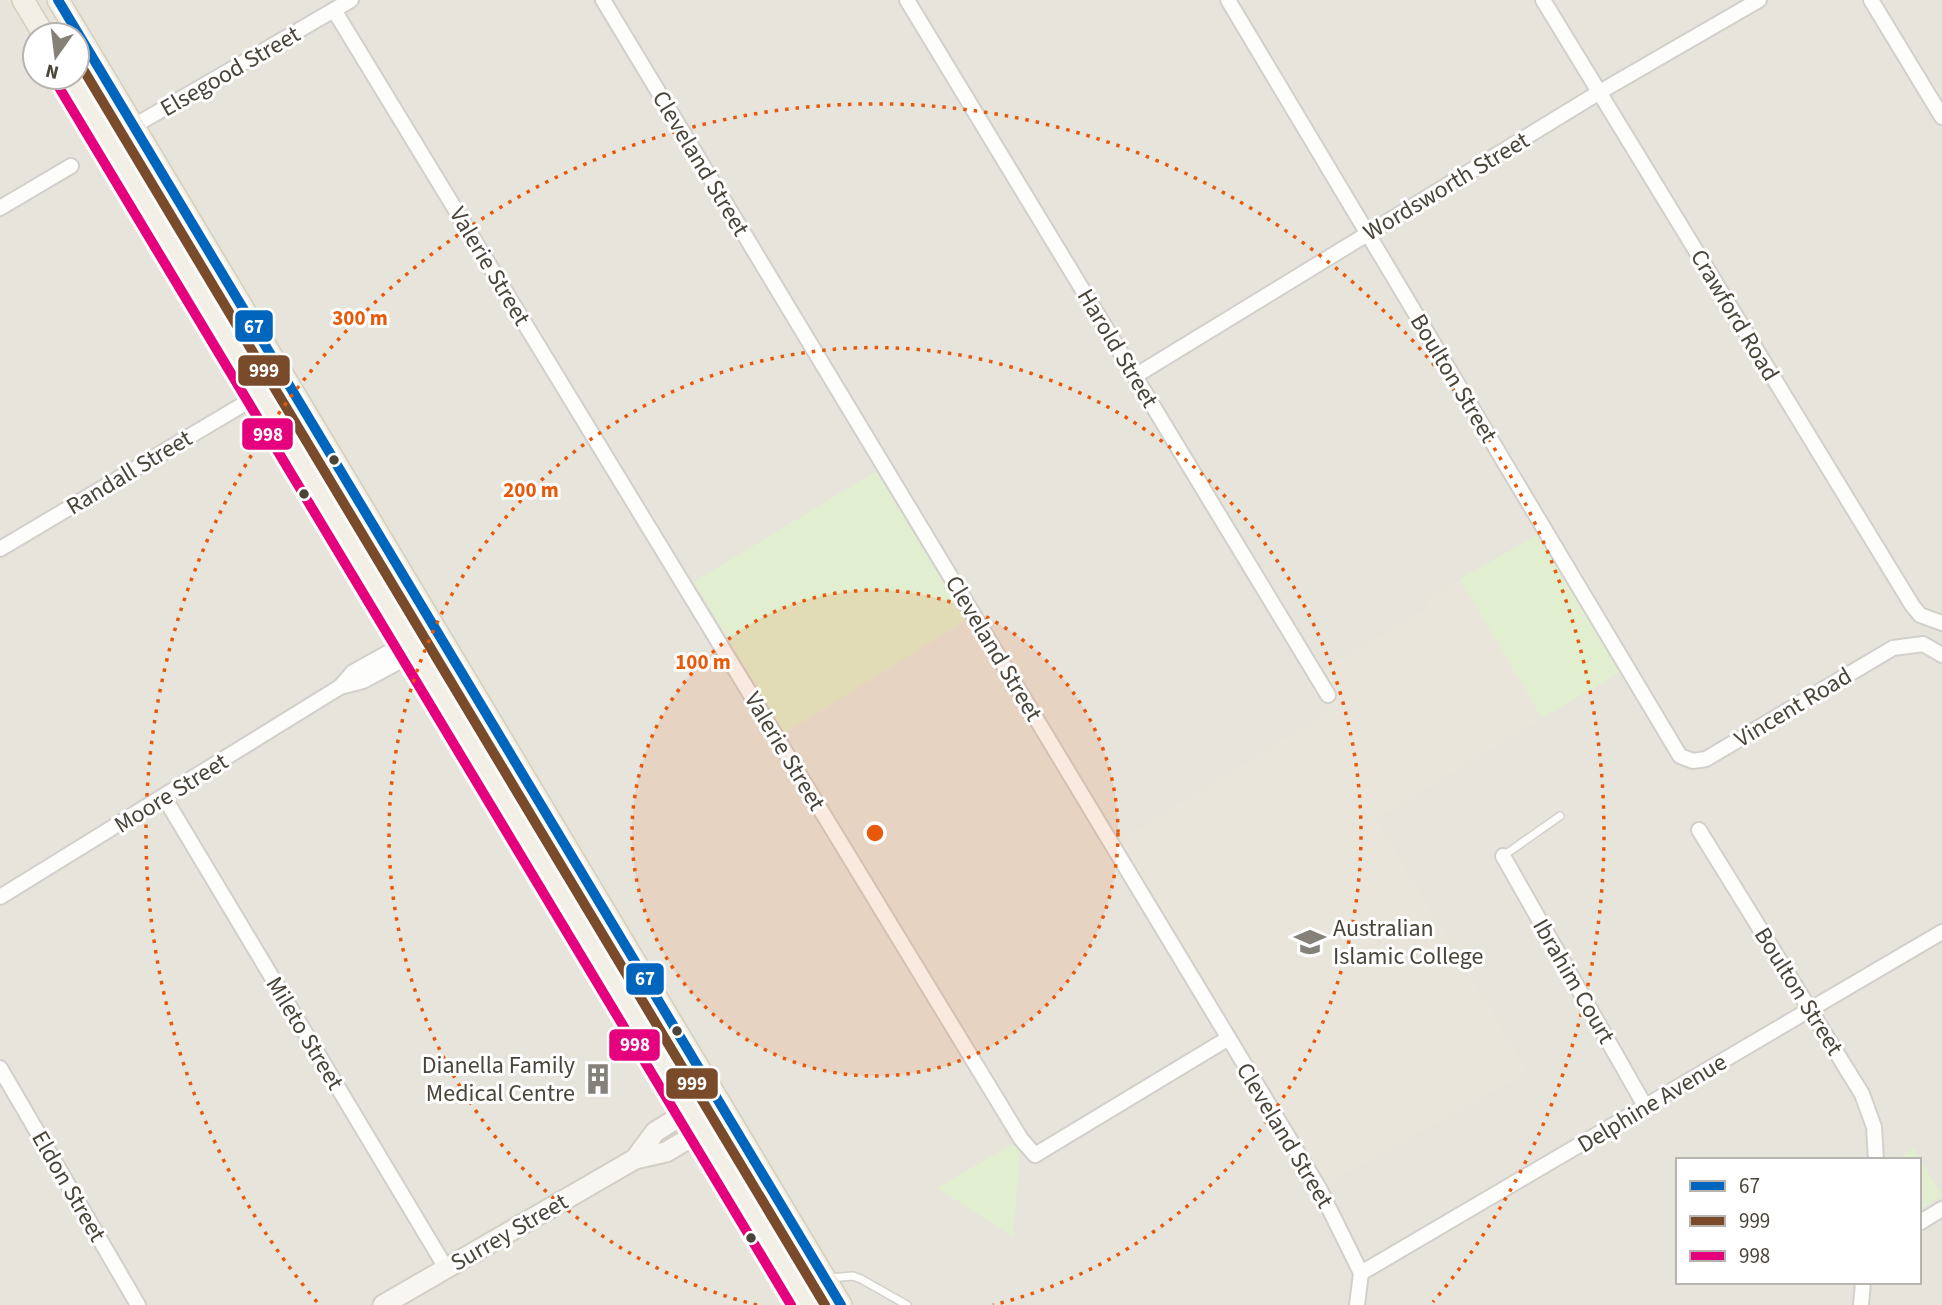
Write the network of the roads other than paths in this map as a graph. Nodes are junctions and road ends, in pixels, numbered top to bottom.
1 (23, 0) edge
2 (58, 0) edge
3 (351, 0) edge
4 (603, 0) edge
5 (906, 0) edge
6 (1228, 0) edge
7 (1543, 0) edge
8 (1759, 0) edge
9 (1871, 0) edge
10 (334, 10) junction
11 (36, 21) edge
12 (78, 91) edge
13 (1598, 93) junction
14 (1942, 117) edge
15 (135, 127) junction
16 (108, 141) junction
17 (71, 166) dead end
18 (0, 208) edge
19 (1367, 233) junction
20 (1135, 376) junction
21 (259, 395) junction
22 (0, 549) edge
23 (1939, 623) edge
24 (436, 634) junction
25 (411, 647) junction
26 (1942, 655) edge
27 (1328, 695) dead end
28 (1680, 756) joint
29 (164, 797) junction
30 (1560, 816) dead end
31 (1699, 830) dead end
32 (1503, 856) joint
33 (0, 897) edge
34 (1942, 932) edge
35 (1811, 1008) junction
36 (1227, 1039) junction
37 (0, 1068) edge
38 (714, 1095) junction
39 (1645, 1106) junction
40 (690, 1110) junction
41 (727, 1116) junction
42 (703, 1131) junction
43 (1876, 1158) edge
44 (635, 1159) junction
45 (1942, 1209) edge
46 (1921, 1222) edge
47 (446, 1268) junction
48 (1361, 1273) junction
49 (825, 1278) junction
50 (1863, 1284) edge
51 (138, 1305) edge
52 (383, 1305) edge
53 (807, 1305) edge
54 (841, 1305) edge
55 (853, 1305) edge
56 (907, 1305) edge
57 (1357, 1305) edge
58 (1861, 1305) edge

1 - 11 main road
2 - 15 main road
3 - 10 street, Elsegood Street
4 - 36 street, Cleveland Street
5 - 20 street, Harold Street
6 - 19 street, Boulton Street
7 - 13 street, Crawford Road
8 - 13 street, Wordsworth Street
9 - 14 street
10 - 15 street, Elsegood Street
10 - 36 street, Valerie Street
12 - 16 main road
13 - 19 street, Wordsworth Street
13 - 23 street, Crawford Road
15 - 16 street, Elsegood Street
15 - 24 main road
16 - 21 main road
17 - 18 street
19 - 20 street, Wordsworth Street
19 - 28 street, Boulton Street
20 - 27 street, Harold Street
21 - 22 street, Randall Street
21 - 25 main road
24 - 25 street, Moore Street
24 - 38 main road
25 - 29 street, Moore Street
25 - 40 main road
26 - 28 street, Vincent Road
29 - 33 street, Moore Street
29 - 47 street, Mileto Street
30 - 32 lane
31 - 35 street, Boulton Street
32 - 39 street, Ibrahim Court
34 - 35 street, Delphine Avenue
35 - 39 street, Delphine Avenue
35 - 43 street, Boulton Street
36 - 48 street, Cleveland Street
37 - 51 street, Eldon Street
38 - 40 street, Surrey Street
38 - 41 main road
39 - 48 street, Delphine Avenue
40 - 42 main road
40 - 44 street, Surrey Street
41 - 42 street, Surrey Street
41 - 49 main road
42 - 44 street, Surrey Street
42 - 53 main road
44 - 47 street, Surrey Street
45 - 46 street
47 - 52 street, Surrey Street
48 - 57 street
49 - 54 main road
49 - 55 main road
49 - 56 lane
50 - 58 street

